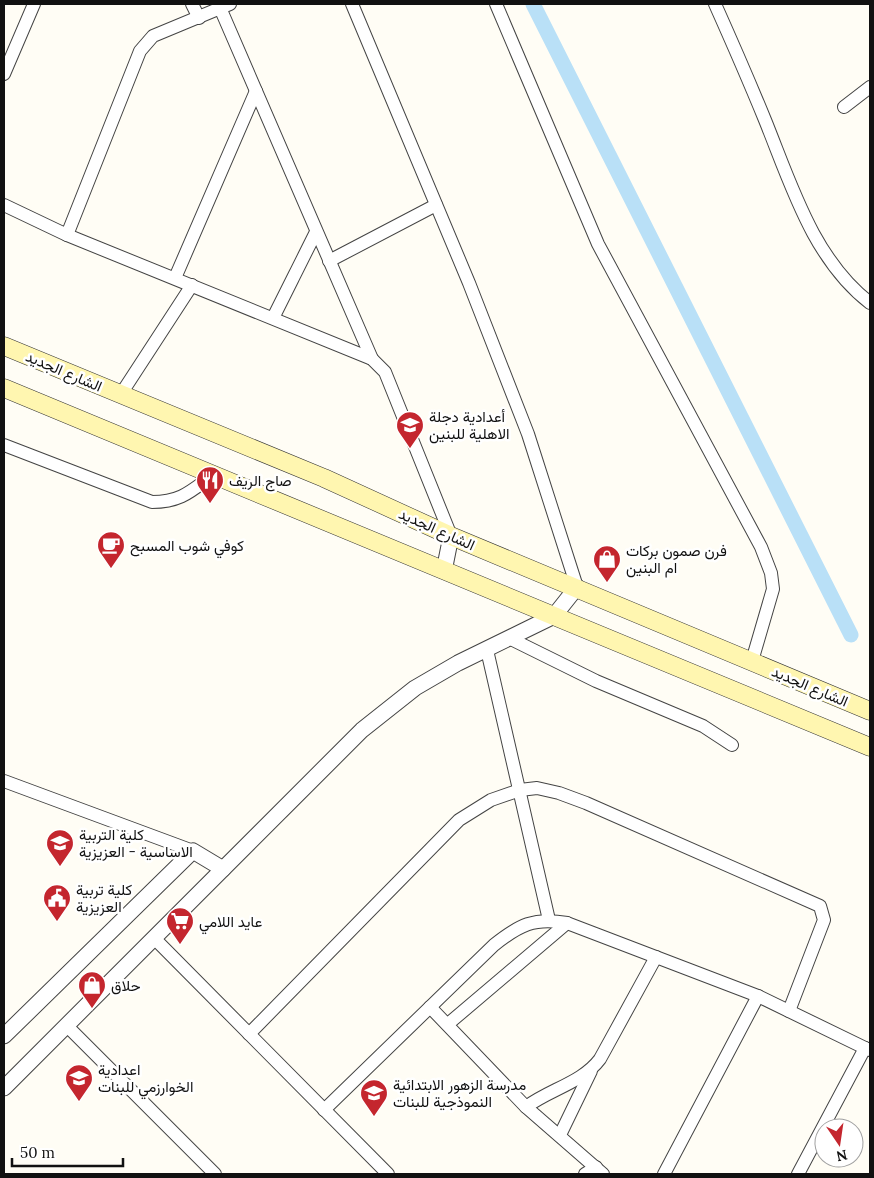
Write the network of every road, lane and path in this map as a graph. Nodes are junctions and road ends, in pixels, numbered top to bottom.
1 (34, 4) edge
2 (192, 4) edge
3 (352, 4) edge
4 (496, 4) edge
5 (715, 4) edge
6 (226, 7) edge
7 (199, 18) junction
8 (4, 74) edge
9 (870, 87) edge
10 (256, 91) junction
11 (844, 107) dead end
12 (4, 205) edge
13 (436, 205) junction
14 (316, 232) junction
15 (67, 235) junction
16 (329, 262) junction
17 (175, 278) junction
18 (192, 285) junction
19 (870, 303) edge
20 (273, 318) junction
21 (4, 346) edge
22 (372, 359) junction
23 (4, 388) edge
24 (121, 394) junction
25 (4, 445) edge
26 (213, 475) junction
27 (450, 536) junction
28 (444, 571) junction
29 (577, 587) junction
30 (554, 616) junction
31 (511, 639) junction
32 (487, 650) junction
33 (752, 661) junction
34 (870, 712) edge
35 (732, 745) dead end
36 (870, 747) edge
37 (4, 781) edge
38 (520, 790) junction
39 (193, 851) junction
40 (223, 869) junction
41 (549, 920) junction
42 (567, 923) junction
43 (154, 938) junction
44 (656, 957) junction
45 (758, 996) junction
46 (430, 1007) junction
47 (789, 1011) junction
48 (448, 1024) junction
49 (67, 1026) junction
50 (249, 1034) junction
51 (4, 1036) edge
52 (868, 1049) edge
53 (591, 1071) junction
54 (4, 1088) edge
55 (526, 1106) junction
56 (324, 1110) junction
57 (560, 1135) junction
58 (595, 1172) edge
59 (215, 1174) edge
60 (388, 1174) edge
61 (664, 1174) edge
62 (798, 1174) edge

1 - 8 street
2 - 7 street
3 - 13 street
4 - 33 street
5 - 19 street
6 - 7 street
6 - 10 street
7 - 15 street
9 - 11 street
10 - 14 street
10 - 17 street
12 - 15 street
13 - 16 street
13 - 29 street
14 - 16 street
14 - 20 street
15 - 17 street
16 - 22 street
17 - 18 street
18 - 20 street
18 - 24 street
20 - 22 street
21 - 24 main road, الشارع الجديد
22 - 27 street
23 - 26 main road
24 - 27 main road, الشارع الجديد
25 - 26 street
26 - 28 main road
27 - 28 street
27 - 29 main road, الشارع الجديد
28 - 30 main road
29 - 30 street
29 - 33 main road, الشارع الجديد
30 - 31 street
30 - 36 main road
31 - 32 street
31 - 35 street
32 - 38 street
32 - 40 street
33 - 34 main road, الشارع الجديد
37 - 39 street
38 - 41 street
38 - 47 street
38 - 50 street
39 - 40 street
39 - 51 street
40 - 43 street
41 - 42 street
41 - 46 street
42 - 44 street
42 - 48 street
43 - 49 street
43 - 50 street
44 - 45 street
44 - 53 street
45 - 47 street
45 - 61 street
46 - 48 street
46 - 56 street
47 - 52 street
48 - 55 street
49 - 54 street
49 - 59 street
50 - 56 street
52 - 62 street
53 - 55 street
53 - 57 street
55 - 57 street
56 - 60 street
57 - 58 street

